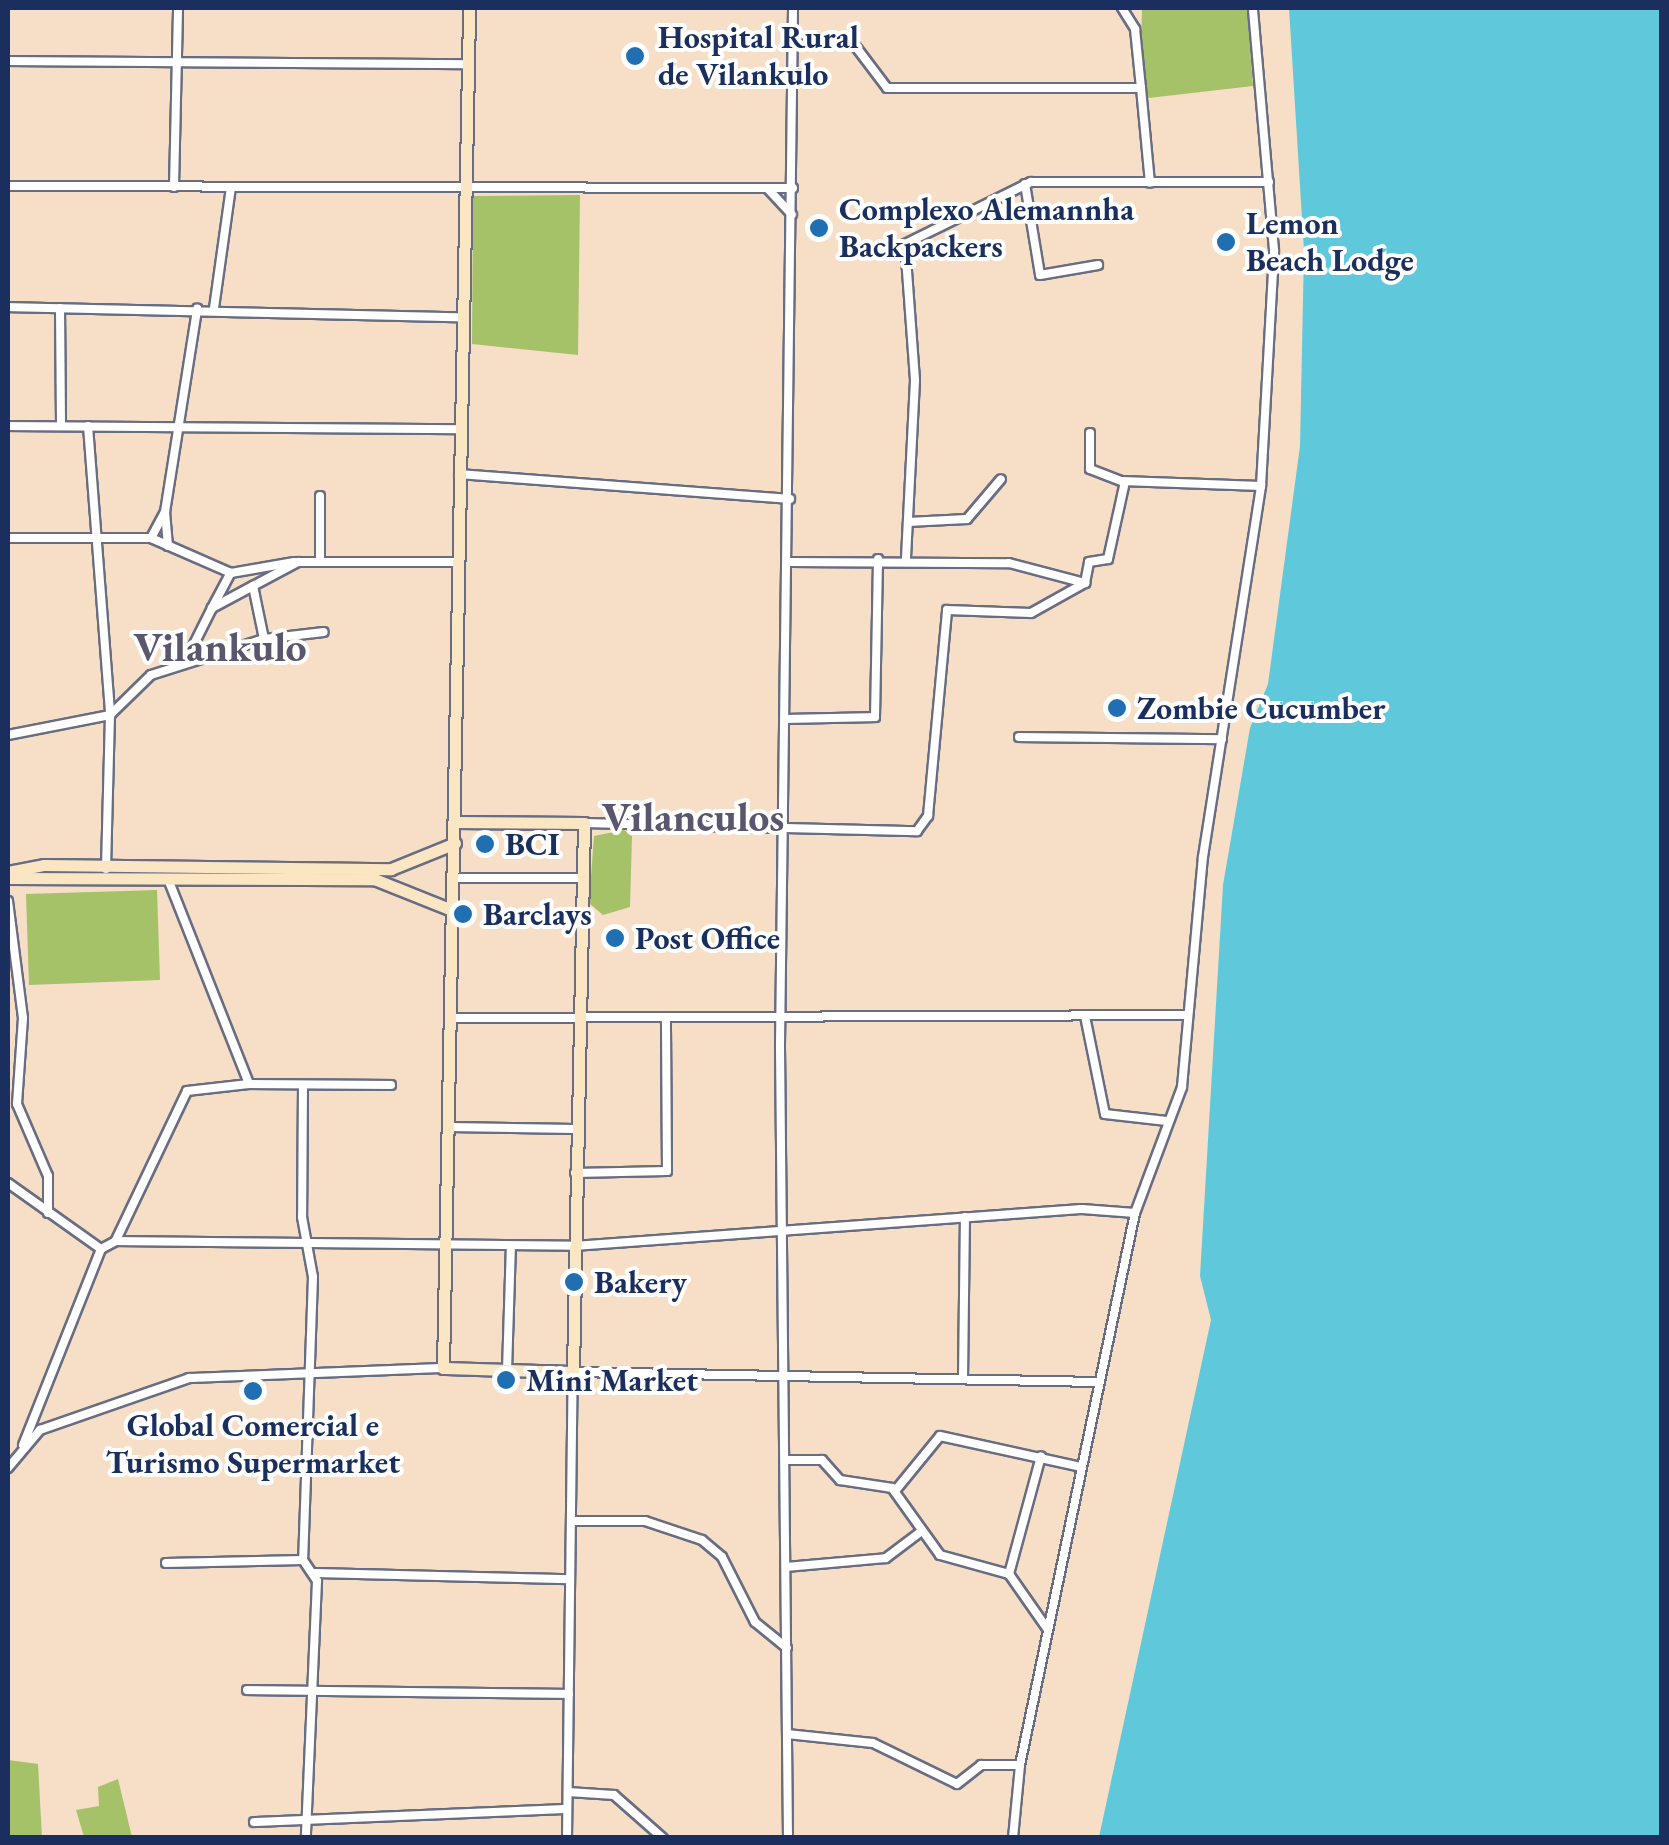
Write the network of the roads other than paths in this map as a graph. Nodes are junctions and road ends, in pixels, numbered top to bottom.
1 (178, 8) edge
2 (469, 8) edge
3 (794, 8) edge
4 (1122, 8) edge
5 (1253, 8) edge
6 (794, 46) junction
7 (8, 61) edge
8 (177, 63) junction
9 (468, 64) junction
10 (1142, 88) junction
11 (1269, 182) junction
12 (1150, 183) junction
13 (1024, 184) junction
14 (8, 186) edge
15 (174, 186) junction
16 (230, 188) junction
17 (768, 188) junction
18 (793, 188) junction
19 (465, 190) junction
20 (793, 217) junction
21 (1098, 265) dead end
22 (8, 307) edge
23 (60, 308) junction
24 (214, 308) junction
25 (197, 309) junction
26 (463, 317) junction
27 (182, 425) junction
28 (8, 426) edge
29 (61, 426) junction
30 (88, 426) junction
31 (460, 428) junction
32 (1090, 433) dead end
33 (459, 474) junction
34 (1001, 479) dead end
35 (1125, 482) junction
36 (1261, 486) junction
37 (320, 496) dead end
38 (790, 498) junction
39 (165, 512) junction
40 (908, 522) junction
41 (8, 538) edge
42 (151, 538) junction
43 (96, 539) junction
44 (168, 546) junction
45 (906, 558) junction
46 (878, 560) junction
47 (298, 562) junction
48 (320, 562) junction
49 (458, 562) junction
50 (790, 562) junction
51 (231, 572) junction
52 (1085, 584) junction
53 (253, 586) junction
54 (212, 608) junction
55 (324, 632) dead end
56 (264, 638) junction
57 (186, 660) junction
58 (110, 715) junction
59 (789, 719) junction
60 (8, 735) edge
61 (1019, 737) dead end
62 (1222, 739) junction
63 (455, 822) junction
64 (584, 823) junction
65 (788, 827) junction
66 (455, 843) junction
67 (51, 865) junction
68 (30, 866) junction
69 (106, 869) junction
70 (8, 875) edge
71 (454, 878) junction
72 (581, 878) junction
73 (168, 879) junction
74 (30, 882) junction
75 (50, 882) junction
76 (8, 901) edge
77 (452, 910) junction
78 (1188, 1015) junction
79 (1085, 1016) junction
80 (578, 1017) junction
81 (451, 1018) junction
82 (666, 1018) junction
83 (784, 1019) junction
84 (250, 1084) junction
85 (391, 1085) dead end
86 (302, 1086) junction
87 (1167, 1121) junction
88 (448, 1127) junction
89 (575, 1129) junction
90 (575, 1172) junction
91 (8, 1183) edge
92 (48, 1213) junction
93 (1135, 1213) junction
94 (965, 1217) junction
95 (782, 1232) junction
96 (116, 1240) junction
97 (307, 1240) junction
98 (445, 1245) junction
99 (574, 1246) junction
100 (511, 1248) junction
101 (101, 1249) junction
102 (312, 1368) junction
103 (442, 1368) junction
104 (507, 1371) junction
105 (572, 1372) junction
106 (783, 1373) junction
107 (963, 1378) junction
108 (1098, 1382) junction
109 (23, 1445) junction
110 (1041, 1456) junction
111 (786, 1460) junction
112 (1081, 1467) junction
113 (8, 1468) edge
114 (895, 1491) junction
115 (572, 1520) junction
116 (919, 1533) junction
117 (303, 1560) junction
118 (166, 1563) dead end
119 (786, 1567) junction
120 (316, 1573) junction
121 (1008, 1574) junction
122 (570, 1579) junction
123 (1048, 1630) junction
124 (786, 1648) junction
125 (312, 1687) junction
126 (247, 1690) dead end
127 (569, 1694) junction
128 (787, 1734) junction
129 (1020, 1765) junction
130 (568, 1792) junction
131 (567, 1808) junction
132 (254, 1822) dead end
133 (307, 1822) junction
134 (306, 1838) edge
135 (567, 1838) edge
136 (663, 1838) edge
137 (788, 1838) edge
138 (1013, 1838) edge

1 - 8 street
2 - 9 main road
3 - 6 street
4 - 10 street
5 - 11 street
6 - 10 street
6 - 18 street
7 - 8 street
8 - 9 street
8 - 15 street
9 - 19 main road
10 - 12 street
11 - 12 street
11 - 36 street
12 - 13 street
13 - 21 street
13 - 40 street
14 - 15 street
15 - 16 street
16 - 19 street
16 - 24 street
17 - 18 street
17 - 19 street
17 - 20 street
18 - 20 street
19 - 26 main road
20 - 38 street
22 - 23 street
23 - 25 street
23 - 29 street
24 - 25 street
24 - 26 street
25 - 27 street
26 - 31 main road
27 - 30 street
27 - 31 street
27 - 39 street
28 - 29 street
29 - 30 street
30 - 43 street
31 - 33 main road
32 - 35 street
33 - 38 street
33 - 49 main road
34 - 40 street
35 - 36 street
35 - 52 street
36 - 62 street
37 - 48 street
38 - 50 street
39 - 42 street
39 - 44 street
40 - 45 street
41 - 43 street
42 - 43 street
42 - 44 street
43 - 58 street
44 - 51 street
45 - 46 street
45 - 52 street
46 - 50 street
46 - 59 street
47 - 48 street
47 - 51 street
47 - 53 street
48 - 49 street
49 - 63 main road
50 - 59 street
51 - 54 street
52 - 65 street
53 - 54 street
53 - 56 street
54 - 57 street
55 - 56 street
56 - 57 street
57 - 58 street
58 - 60 street
58 - 69 street
59 - 65 street
61 - 62 street
62 - 78 street
63 - 64 main road
63 - 66 main road
64 - 65 street
64 - 72 main road
65 - 83 street
66 - 69 main road
66 - 71 main road
67 - 68 main road
67 - 69 main road
67 - 75 main road
68 - 70 main road
68 - 74 main road
70 - 74 main road
71 - 72 street
71 - 77 main road
72 - 80 main road
73 - 75 main road
73 - 77 main road
73 - 84 street
74 - 75 main road
76 - 92 street
77 - 81 main road
78 - 79 street
78 - 87 street
79 - 83 street
79 - 87 street
80 - 81 street
80 - 82 street
80 - 89 main road
81 - 88 main road
82 - 83 street
82 - 90 street
83 - 95 street
84 - 86 street
84 - 96 street
85 - 86 street
86 - 97 street
87 - 93 street
88 - 89 street
88 - 98 main road
89 - 90 main road
90 - 99 main road
91 - 92 street
92 - 101 street
93 - 94 street
93 - 108 street
94 - 95 street
94 - 107 street
95 - 99 street
95 - 106 street
96 - 97 street
96 - 101 street
97 - 98 street
97 - 102 street
98 - 100 street
98 - 103 main road
99 - 100 street
99 - 105 main road
100 - 104 street
101 - 109 street
102 - 103 street
102 - 109 street
102 - 117 street
103 - 104 main road
104 - 105 main road
105 - 106 street
105 - 115 street
106 - 107 street
106 - 111 street
107 - 108 street
108 - 112 street
109 - 113 street
110 - 112 street
110 - 114 street
110 - 121 street
111 - 114 street
111 - 119 street
112 - 123 street
114 - 116 street
115 - 122 street
115 - 124 street
116 - 119 street
116 - 121 street
117 - 118 street
117 - 120 street
119 - 124 street
120 - 122 street
120 - 125 street
121 - 123 street
122 - 127 street
123 - 129 street
124 - 128 street
125 - 126 street
125 - 127 street
125 - 133 street
127 - 130 street
128 - 129 street
128 - 137 street
129 - 138 street
130 - 131 street
130 - 136 street
131 - 133 street
131 - 135 street
132 - 133 street
133 - 134 street

